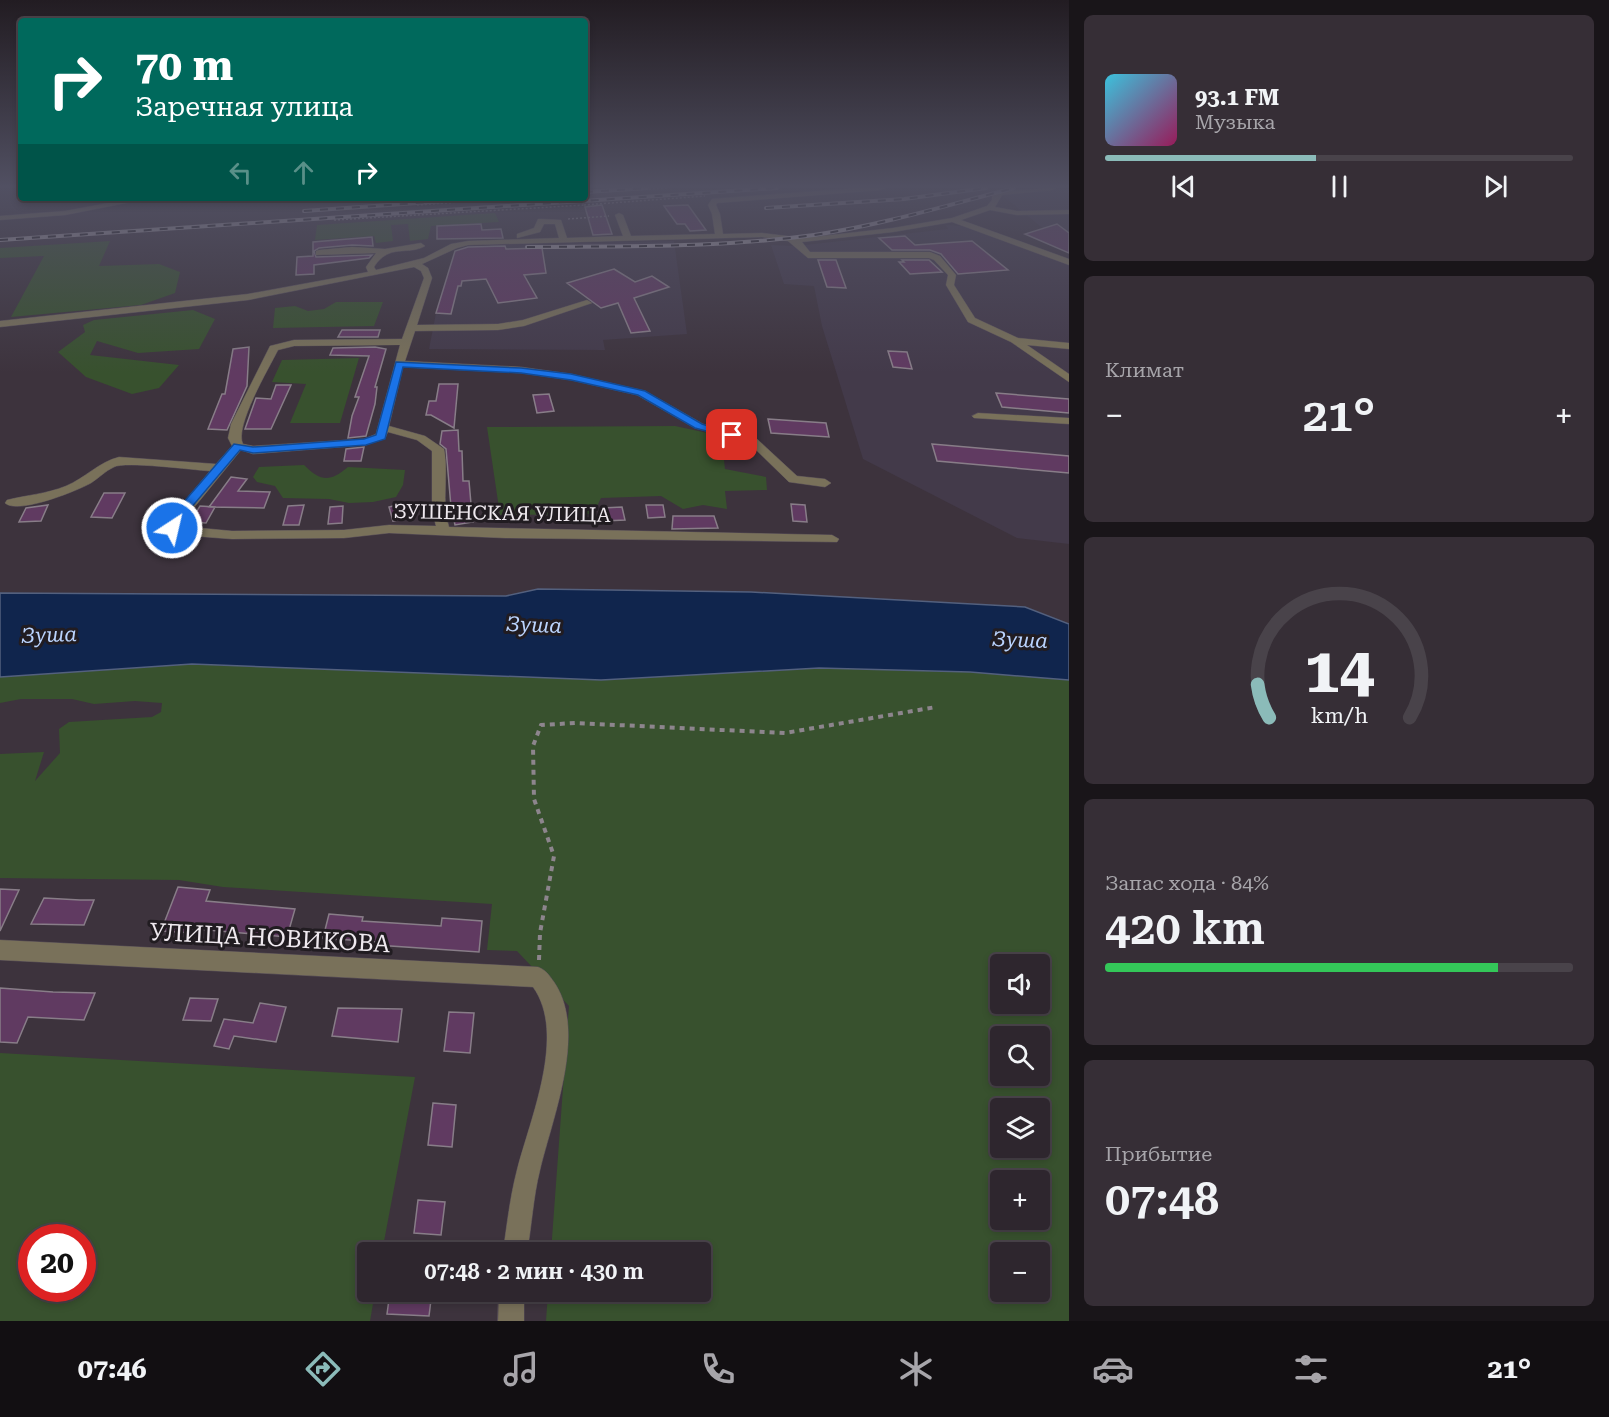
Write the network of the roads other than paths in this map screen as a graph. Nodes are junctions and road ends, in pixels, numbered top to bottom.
1 (384, 250) junction
2 (387, 250) edge
3 (446, 250) edge
4 (804, 250) edge
5 (1035, 250) edge
6 (319, 253) dead end
7 (1069, 262) edge
8 (417, 264) junction
9 (373, 274) junction
10 (587, 303) dead end
11 (0, 324) edge
12 (411, 328) junction
13 (1016, 341) junction
14 (406, 342) junction
15 (1069, 346) edge
16 (399, 364) junction
17 (1069, 379) edge
18 (978, 416) dead end
19 (1069, 421) edge
20 (384, 428) junction
21 (238, 446) junction
22 (221, 468) junction
23 (825, 483) dead end
24 (11, 503) dead end
25 (444, 530) junction
26 (832, 539) dead end
27 (0, 950) edge
28 (516, 1242) edge
29 (512, 1302) edge
30 (511, 1321) edge

1 - 2 street
1 - 6 street
1 - 9 street
3 - 8 street
4 - 13 street
5 - 7 street
8 - 9 street
8 - 12 street
9 - 11 street
10 - 12 street
12 - 14 street
13 - 15 street
13 - 17 street
14 - 16 street
14 - 21 street
16 - 20 street
16 - 23 street
18 - 19 street
20 - 21 street
20 - 25 street
21 - 22 street
22 - 24 street
22 - 25 street, ЗУШЕНСКАЯ УЛИЦА
25 - 26 street, ЗУШЕНСКАЯ УЛИЦА
27 - 28 street, УЛИЦА НОВИКОВА
29 - 30 street

